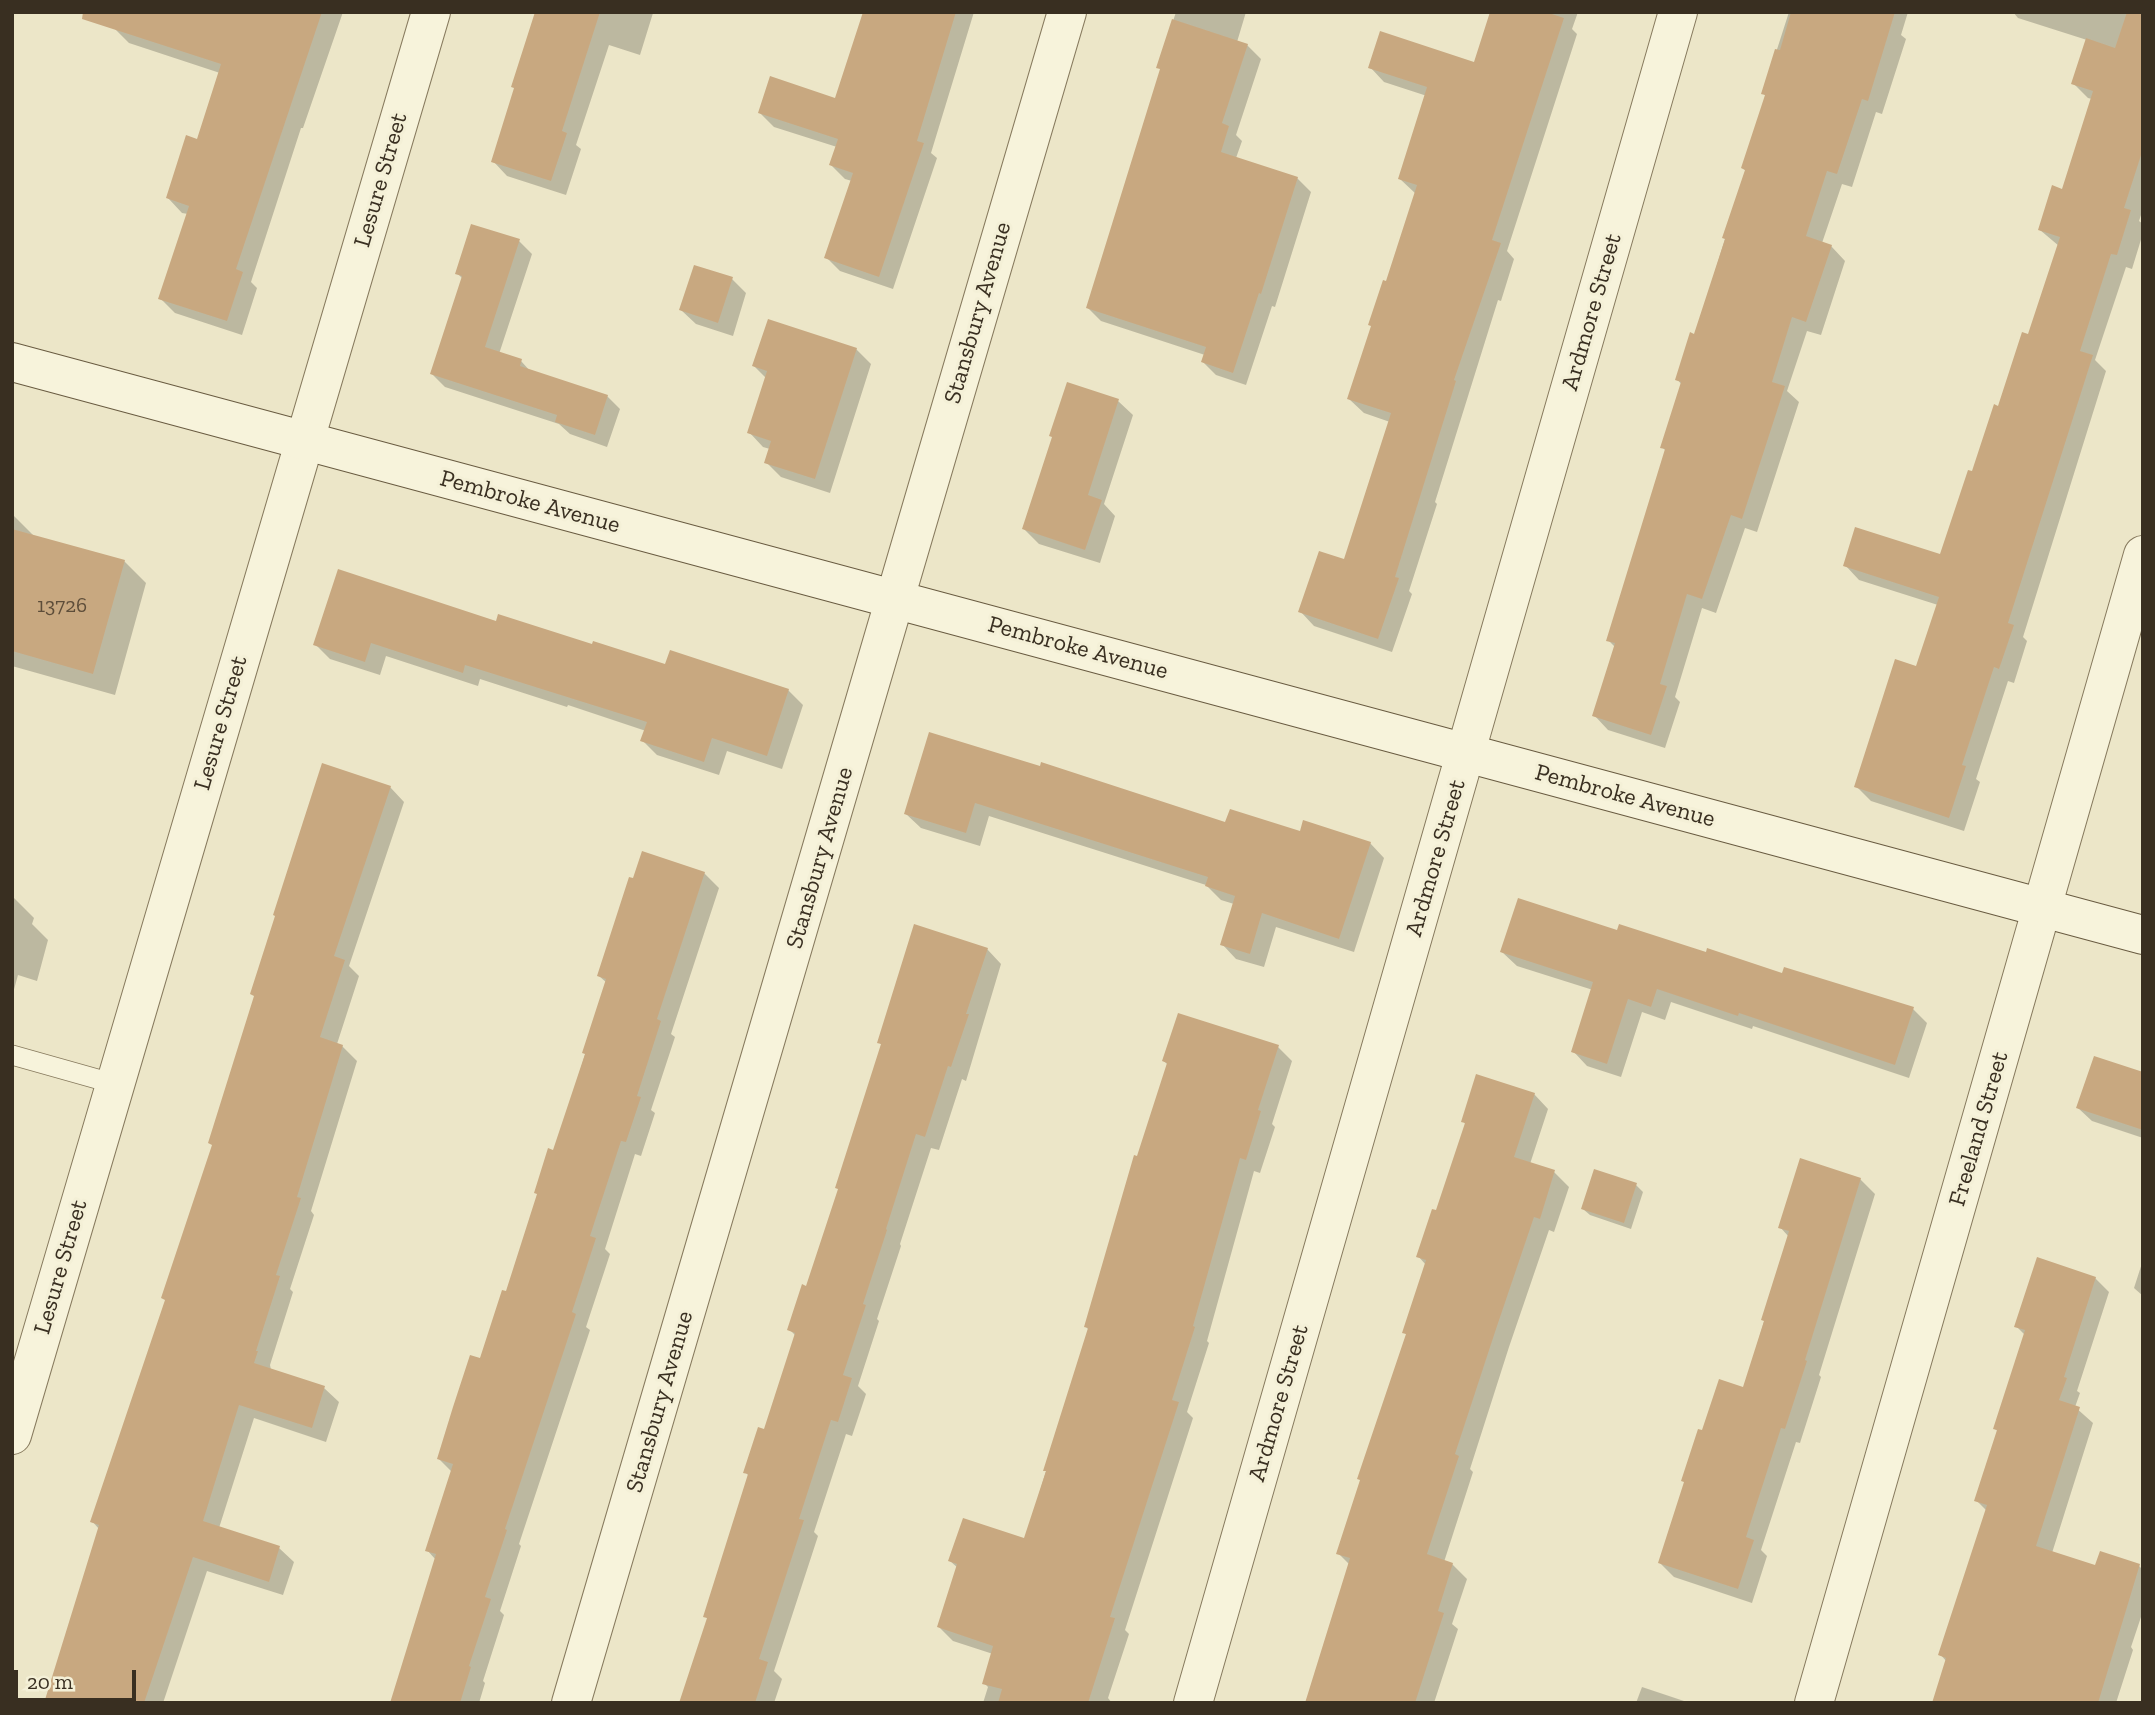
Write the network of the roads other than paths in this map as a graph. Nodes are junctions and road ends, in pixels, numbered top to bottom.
1 (431, 12) edge
2 (1067, 12) edge
3 (1678, 12) edge
4 (12, 362) edge
5 (304, 441) junction
6 (2143, 555) edge
7 (896, 600) junction
8 (1466, 752) junction
9 (2042, 908) junction
10 (2143, 935) edge
11 (12, 1055) edge
12 (116, 1084) junction
13 (12, 1435) edge
14 (571, 1703) edge
15 (1193, 1703) edge
16 (1814, 1703) edge

1 - 5 street, Lesure Street
2 - 7 street, Stansbury Avenue
3 - 8 street, Ardmore Street
4 - 5 street, Pembroke Avenue
5 - 7 street, Pembroke Avenue
5 - 12 street, Lesure Street
6 - 9 street, Freeland Street
7 - 8 street, Pembroke Avenue
7 - 14 street, Stansbury Avenue
8 - 9 street, Pembroke Avenue
8 - 15 street, Ardmore Street
9 - 10 street, Pembroke Avenue
9 - 16 street, Freeland Street
11 - 12 lane
12 - 13 street, Lesure Street

